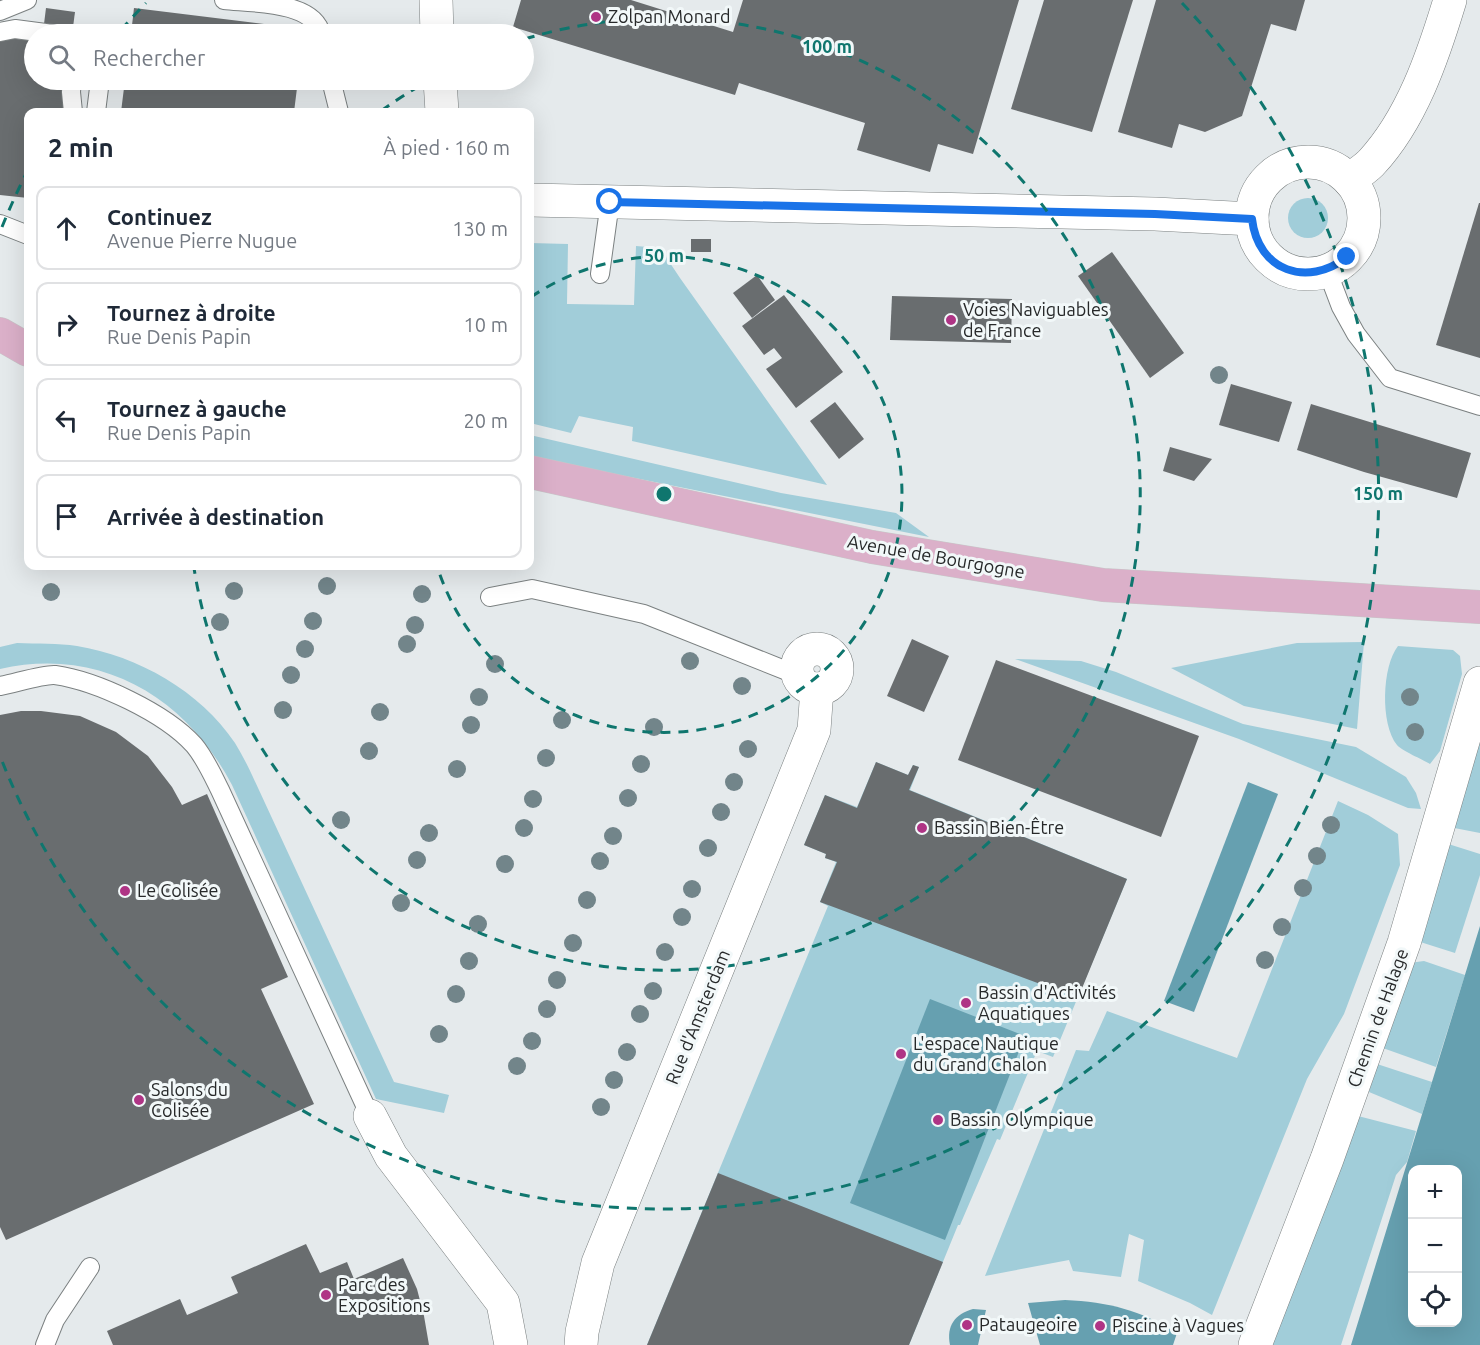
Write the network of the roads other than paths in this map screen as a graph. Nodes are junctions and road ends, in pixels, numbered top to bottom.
1 (27, 0) edge
2 (224, 0) edge
3 (436, 0) edge
4 (1450, 0) edge
5 (0, 10) edge
6 (316, 24) edge
7 (437, 24) edge
8 (24, 30) edge
9 (0, 32) edge
10 (71, 90) edge
11 (99, 90) edge
12 (334, 90) edge
13 (441, 90) edge
14 (73, 108) edge
15 (96, 108) edge
16 (338, 108) edge
17 (442, 108) edge
18 (1349, 180) junction
19 (534, 200) edge
20 (610, 202) junction
21 (1252, 219) junction
22 (0, 224) edge
23 (24, 233) edge
24 (1327, 270) junction
25 (600, 274) dead end
26 (0, 334) edge
27 (24, 348) edge
28 (0, 355) edge
29 (24, 360) edge
30 (1480, 406) edge
31 (534, 473) edge
32 (490, 597) dead end
33 (1480, 608) edge
34 (807, 682) joint
35 (1480, 683) edge
36 (0, 686) edge
37 (370, 1116) joint
38 (90, 1267) dead end
39 (45, 1345) edge
40 (511, 1345) edge
41 (581, 1345) edge
42 (1255, 1345) edge

1 - 5 lane
2 - 6 lane
3 - 7 street
4 - 18 street
8 - 9 lane
10 - 14 lane
11 - 15 lane
12 - 16 lane
13 - 17 street
18 - 21 street
18 - 24 street
19 - 20 street
20 - 21 street
20 - 25 lane
21 - 24 street
22 - 23 lane
24 - 30 lane
26 - 27 main road
28 - 29 main road
31 - 33 main road, Avenue de Bourgogne
32 - 34 lane
34 - 41 street, Rue d'Amsterdam
35 - 42 street, Chemin de Halage
36 - 37 lane
37 - 40 street
38 - 39 lane

